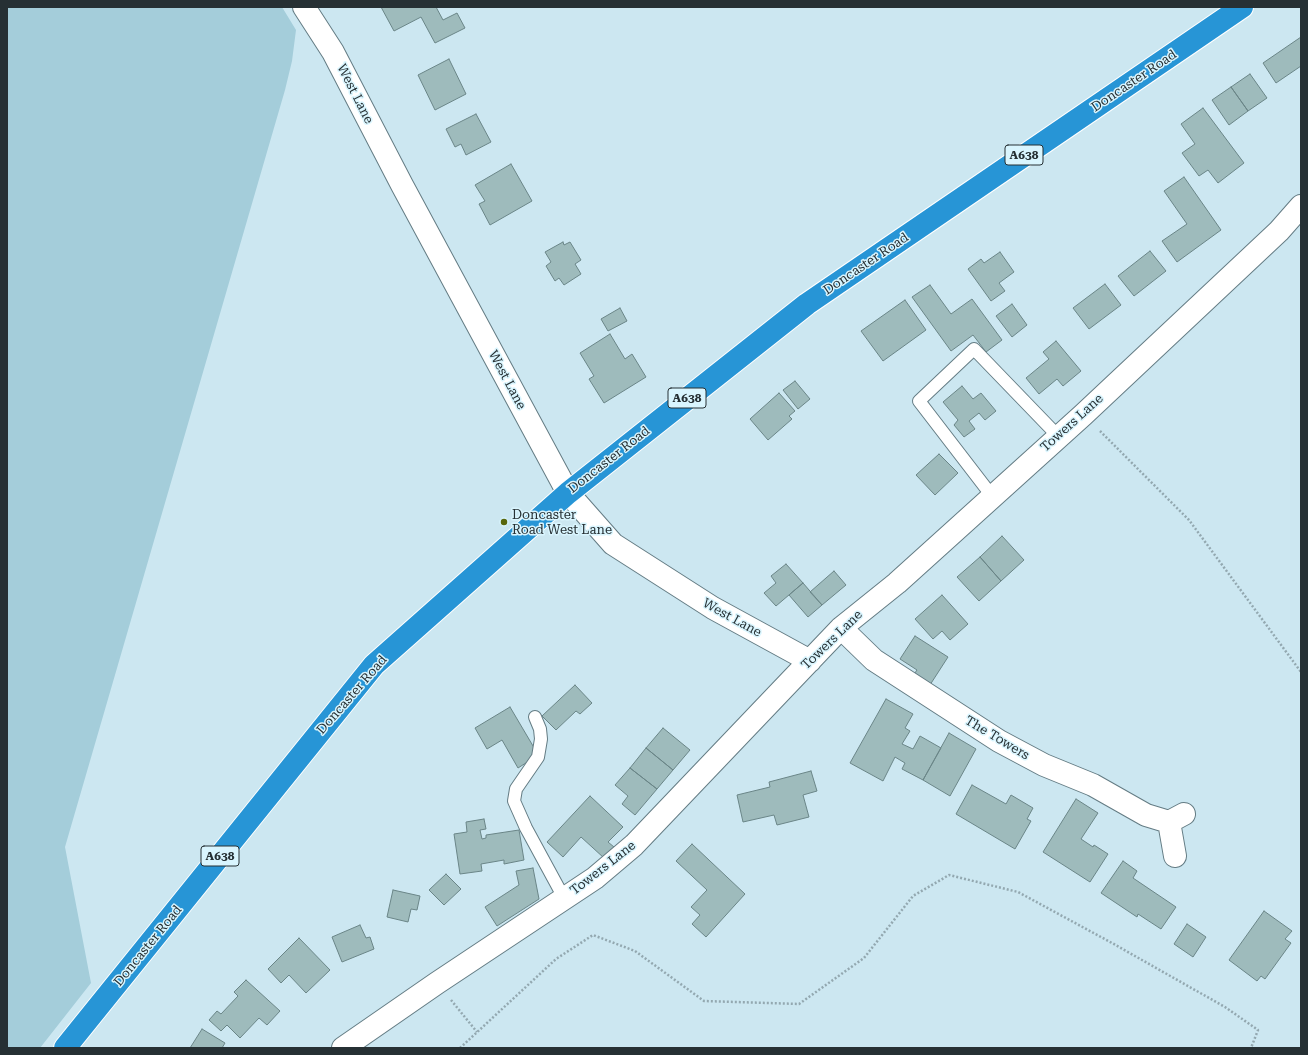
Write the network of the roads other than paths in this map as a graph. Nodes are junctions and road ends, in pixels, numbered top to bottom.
1 (304, 7) edge
2 (1242, 7) edge
3 (1301, 206) edge
4 (1058, 436) junction
5 (568, 493) junction
6 (992, 496) junction
7 (841, 628) junction
8 (810, 661) junction
9 (535, 717) dead end
10 (1175, 856) dead end
11 (564, 898) junction
12 (65, 1048) edge
13 (343, 1048) edge

1 - 5 street, West Lane
2 - 5 highway, Doncaster Road / A638
3 - 4 street, Towers Lane
4 - 6 street, Towers Lane
4 - 6 lane
5 - 8 street, West Lane
5 - 12 highway, Doncaster Road / A638
6 - 7 street, Towers Lane
7 - 8 street, Towers Lane
7 - 10 street, The Towers
8 - 11 street, Towers Lane
9 - 11 lane
11 - 13 street, Towers Lane

